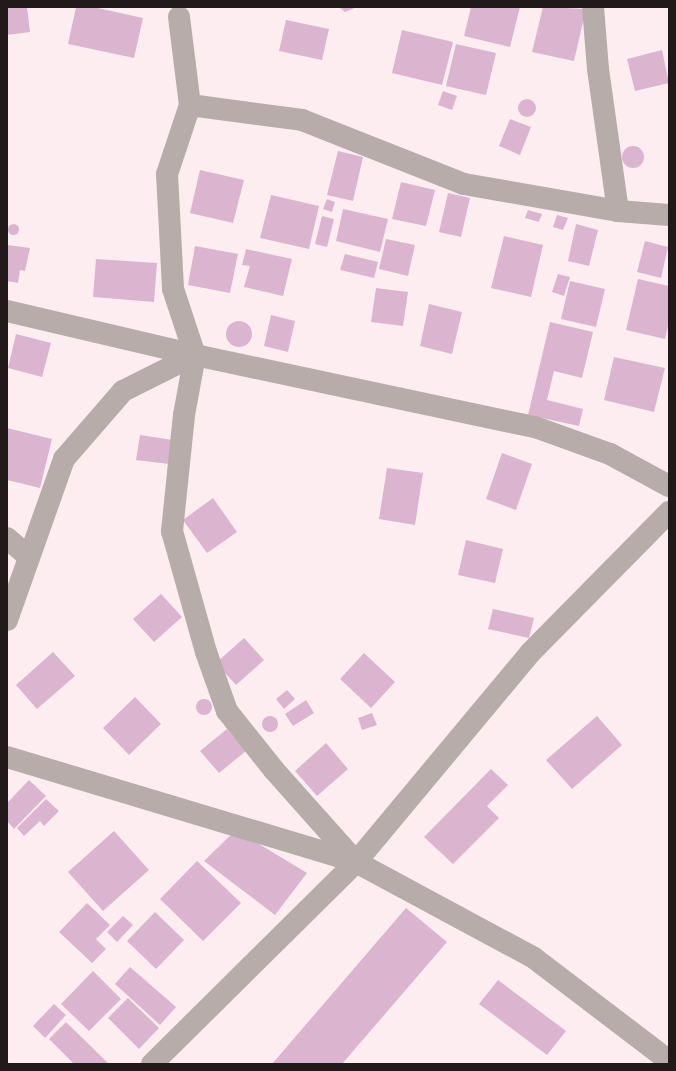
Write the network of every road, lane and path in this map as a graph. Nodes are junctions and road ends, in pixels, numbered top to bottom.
1 (593, 7) edge
2 (179, 17) dead end
3 (190, 105) junction
4 (618, 211) junction
5 (669, 215) edge
6 (7, 311) edge
7 (196, 355) junction
8 (669, 486) edge
9 (669, 512) edge
10 (7, 538) edge
11 (29, 556) junction
12 (7, 620) edge
13 (7, 757) edge
14 (356, 862) junction
15 (669, 1061) edge
16 (152, 1064) edge

1 - 4 street
2 - 3 street
3 - 4 street
3 - 7 street
4 - 5 street
6 - 7 street
7 - 8 street
7 - 11 street
7 - 14 street
9 - 14 street
10 - 11 street
11 - 12 street
13 - 14 street
14 - 15 street
14 - 16 street

